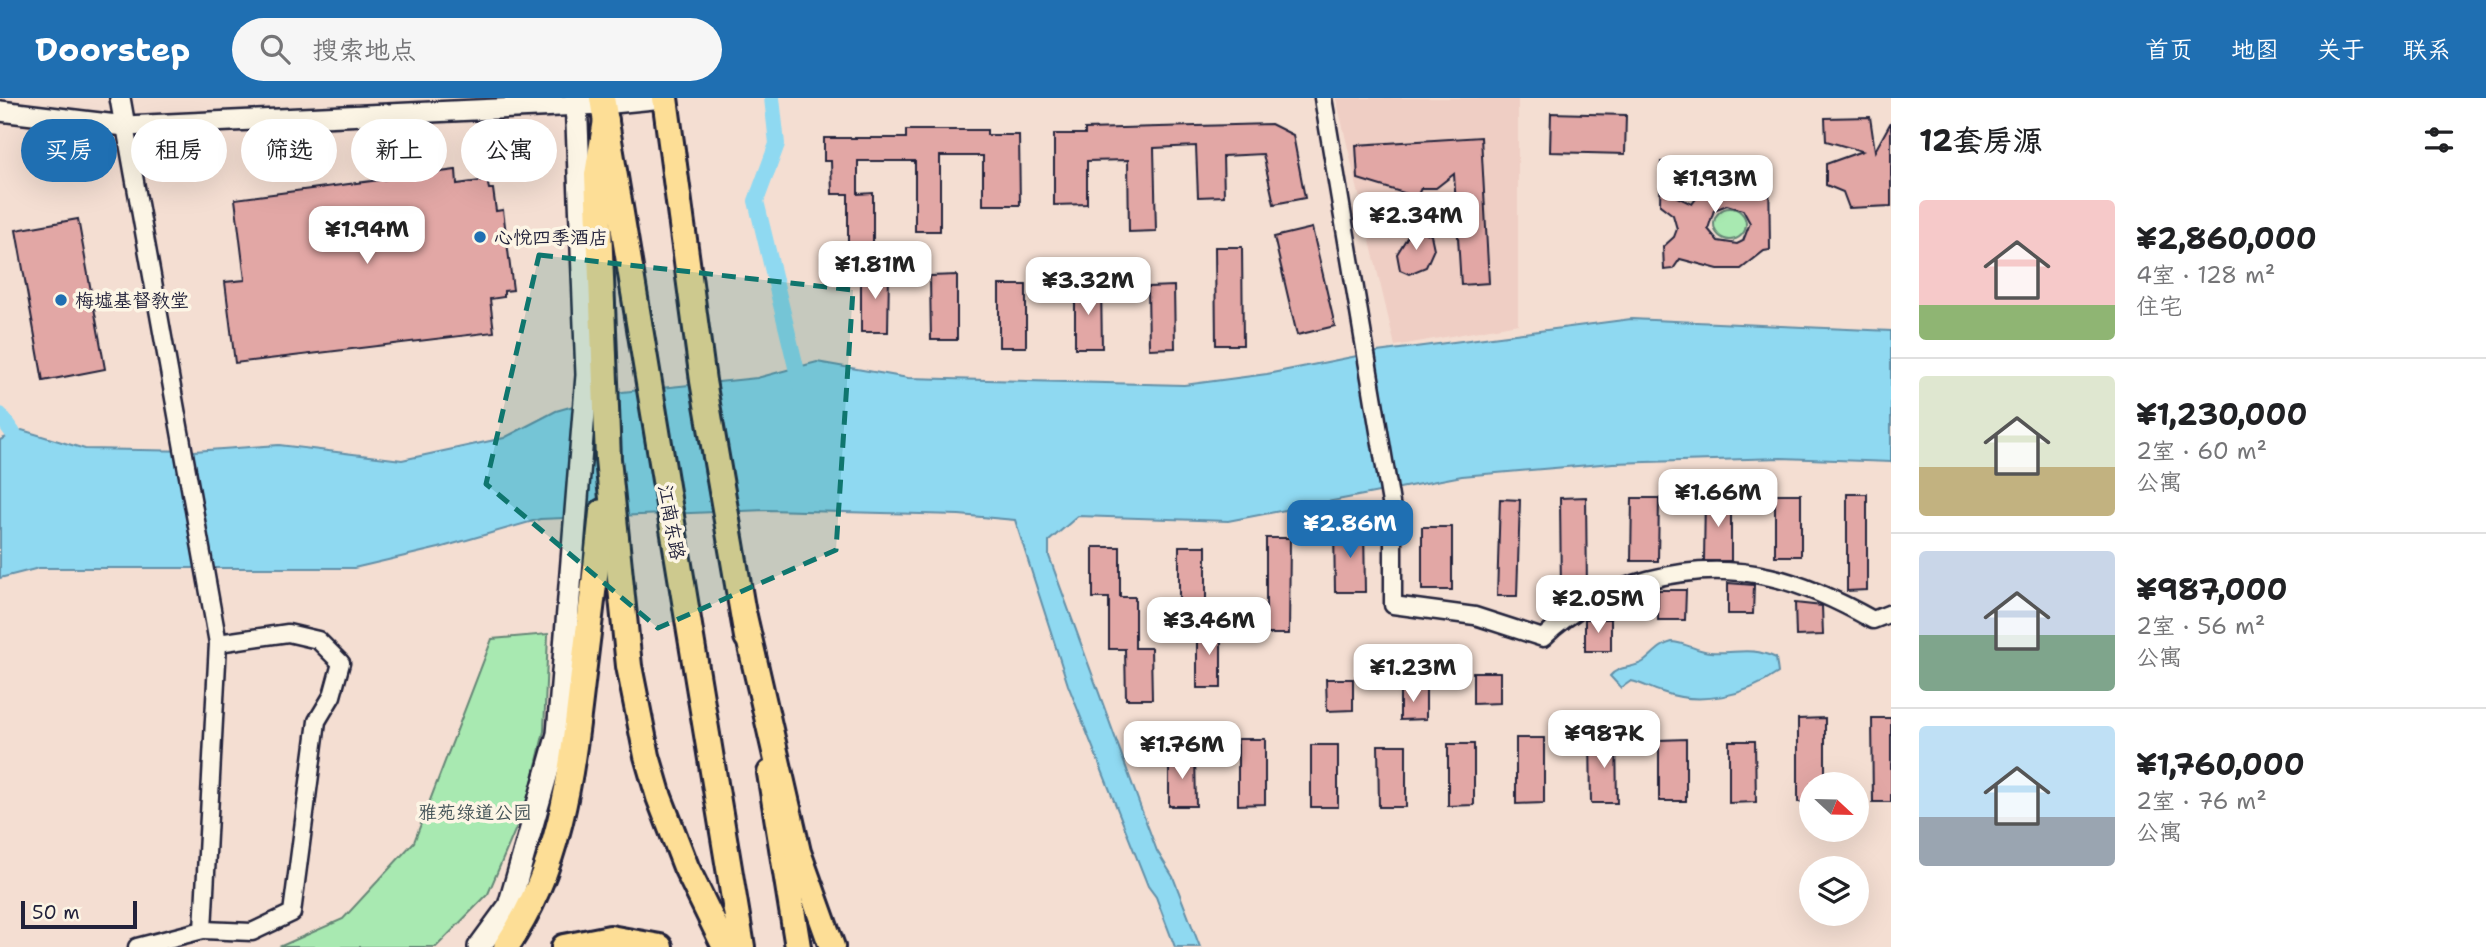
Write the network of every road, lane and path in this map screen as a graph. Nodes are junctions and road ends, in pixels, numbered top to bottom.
1 (120, 98) edge
2 (665, 98) edge
3 (1323, 98) edge
4 (577, 101) edge
5 (604, 107) edge
6 (0, 111) edge
7 (125, 126) junction
8 (608, 532) junction
9 (1891, 613) edge
10 (744, 615) junction
11 (218, 643) junction
12 (203, 930) junction
13 (137, 947) edge
14 (479, 947) edge
15 (506, 947) edge
16 (564, 947) edge
17 (660, 947) edge
18 (725, 947) edge
19 (742, 947) edge
20 (798, 947) edge
21 (832, 947) edge

1 - 7 street
2 - 5 street
2 - 10 main road
3 - 9 street
4 - 5 street
4 - 7 street
4 - 14 main road
5 - 8 main road
5 - 19 main road, 江南东路
6 - 7 street
7 - 11 street
8 - 15 main road
8 - 18 main road
10 - 20 main road
10 - 21 main road
11 - 12 street
11 - 12 street
12 - 13 street
16 - 17 main road

